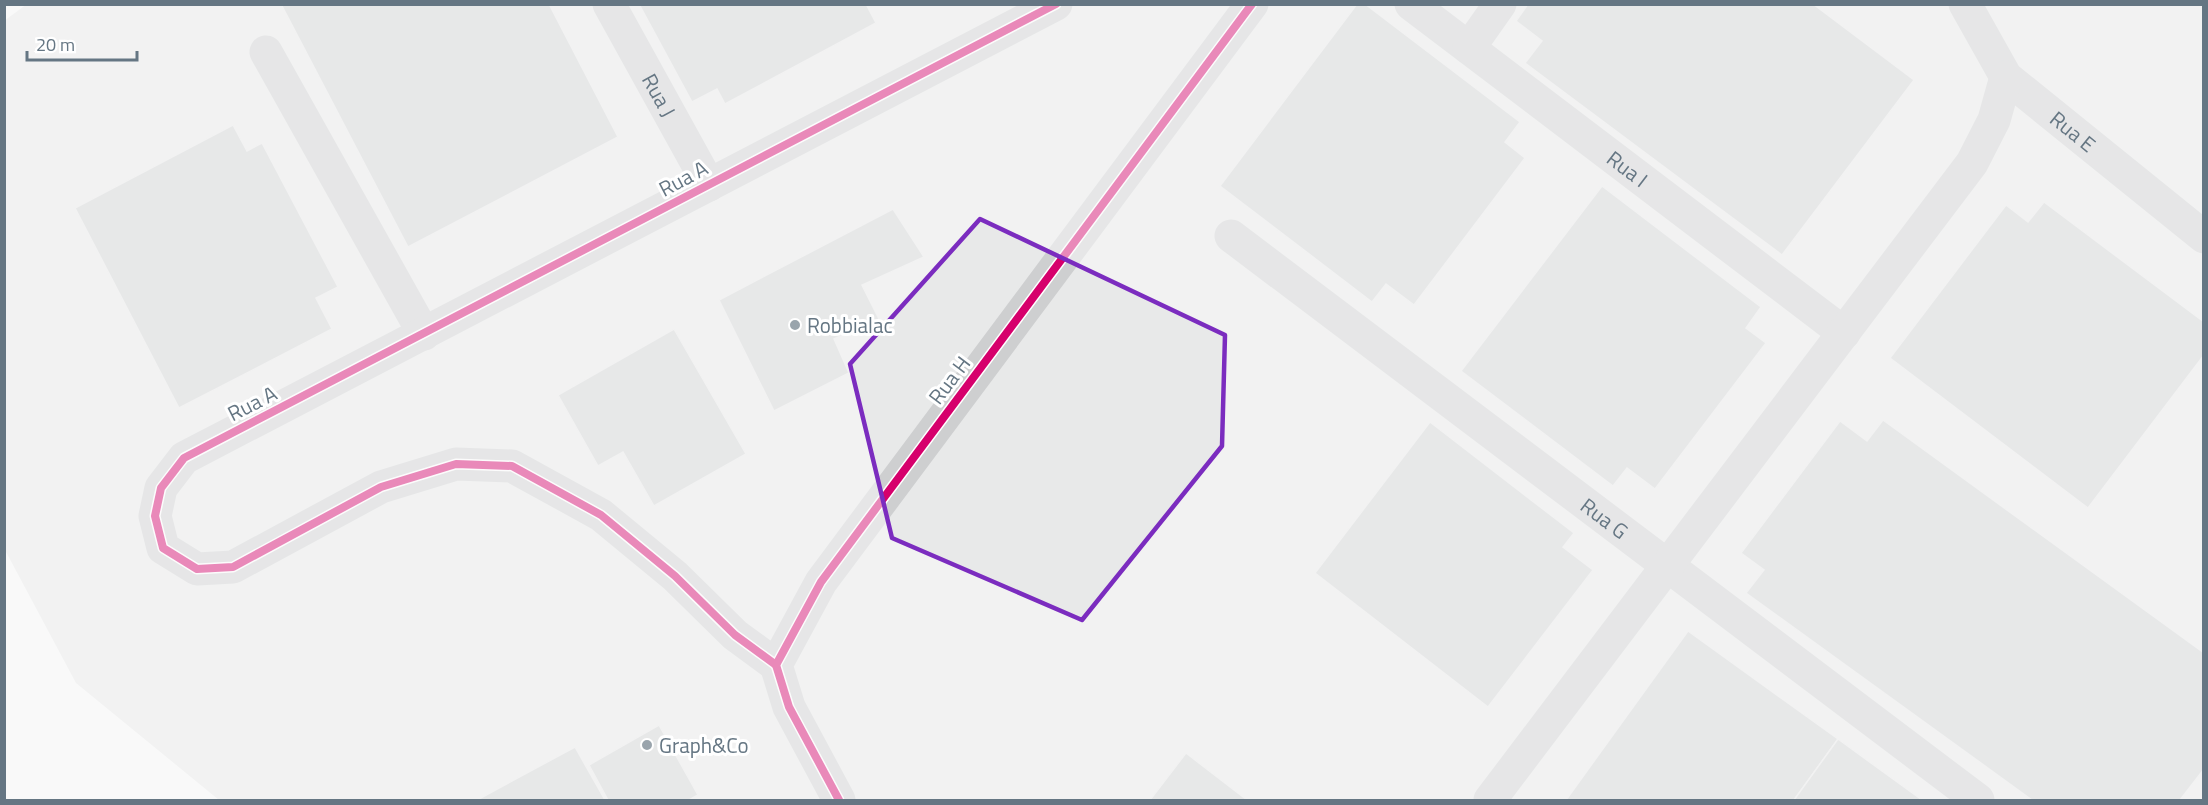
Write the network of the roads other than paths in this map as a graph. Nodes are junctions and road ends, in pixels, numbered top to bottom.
1 (609, 4) edge
2 (1056, 4) edge
3 (1252, 4) edge
4 (1411, 4) edge
5 (1500, 4) edge
6 (1965, 4) edge
7 (1469, 48) junction
8 (266, 52) dead end
9 (2006, 78) junction
10 (709, 185) junction
11 (1231, 236) dead end
12 (2204, 237) edge
13 (1844, 333) junction
14 (424, 334) junction
15 (1668, 566) junction
16 (776, 664) junction
17 (839, 801) edge
18 (1490, 801) edge
19 (1978, 801) edge

1 - 10 street, Rua J
2 - 10 street, Rua A
3 - 16 street, Rua H
4 - 7 street, Rua I
5 - 7 street
6 - 9 street, Rua E
7 - 13 street, Rua I
8 - 14 street
9 - 12 street, Rua E
9 - 13 street
10 - 14 street, Rua A
11 - 15 street, Rua G
13 - 15 street
14 - 16 street, Rua A
15 - 18 street
15 - 19 street, Rua G
16 - 17 street

